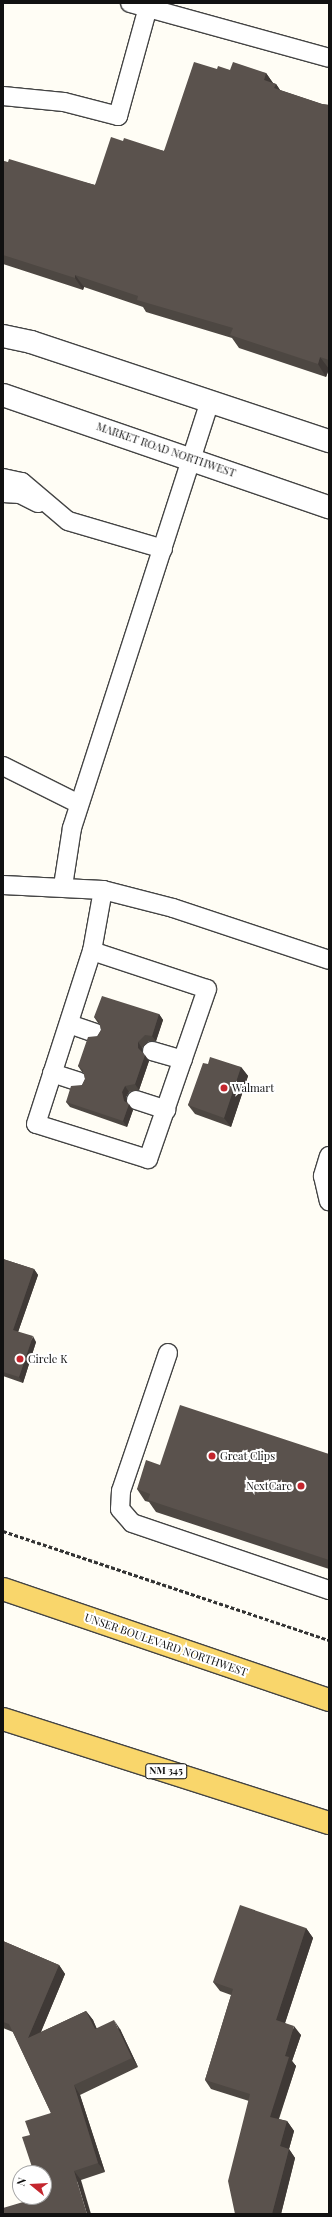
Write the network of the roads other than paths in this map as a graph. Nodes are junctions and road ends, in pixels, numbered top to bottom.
1 (130, 3) edge
2 (148, 6) junction
3 (329, 58) edge
4 (3, 96) edge
5 (3, 336) edge
6 (3, 395) edge
7 (210, 402) junction
8 (329, 441) edge
9 (192, 459) junction
10 (3, 478) edge
11 (3, 494) edge
12 (329, 507) edge
13 (53, 510) junction
14 (163, 549) junction
15 (3, 766) edge
16 (80, 804) junction
17 (3, 885) edge
18 (63, 886) junction
19 (104, 890) junction
20 (92, 951) junction
21 (329, 960) edge
22 (69, 1024) junction
23 (95, 1033) dead end
24 (152, 1051) dead end
25 (183, 1060) junction
26 (52, 1073) junction
27 (79, 1082) dead end
28 (136, 1100) dead end
29 (166, 1110) junction
30 (329, 1156) edge
31 (329, 1200) edge
32 (168, 1353) dead end
33 (3, 1589) edge
34 (329, 1590) edge
35 (329, 1700) edge
36 (3, 1719) edge
37 (329, 1822) edge

1 - 2 lane
2 - 3 lane
2 - 4 lane
5 - 7 street
6 - 9 street, MARKET ROAD NORTHWEST
7 - 8 street
7 - 9 lane
9 - 12 street, MARKET ROAD NORTHWEST
9 - 14 lane
10 - 13 lane
11 - 13 lane
13 - 14 lane
14 - 16 lane
15 - 16 lane
16 - 18 lane
17 - 18 lane
18 - 19 lane
19 - 20 lane
19 - 21 lane
20 - 22 lane
20 - 25 lane
22 - 23 lane
22 - 26 lane
24 - 25 lane
25 - 29 lane
26 - 27 lane
26 - 29 lane
28 - 29 lane
30 - 31 lane
32 - 34 lane
33 - 35 main road, UNSER BOULEVARD NORTHWEST
36 - 37 main road, NM 345

